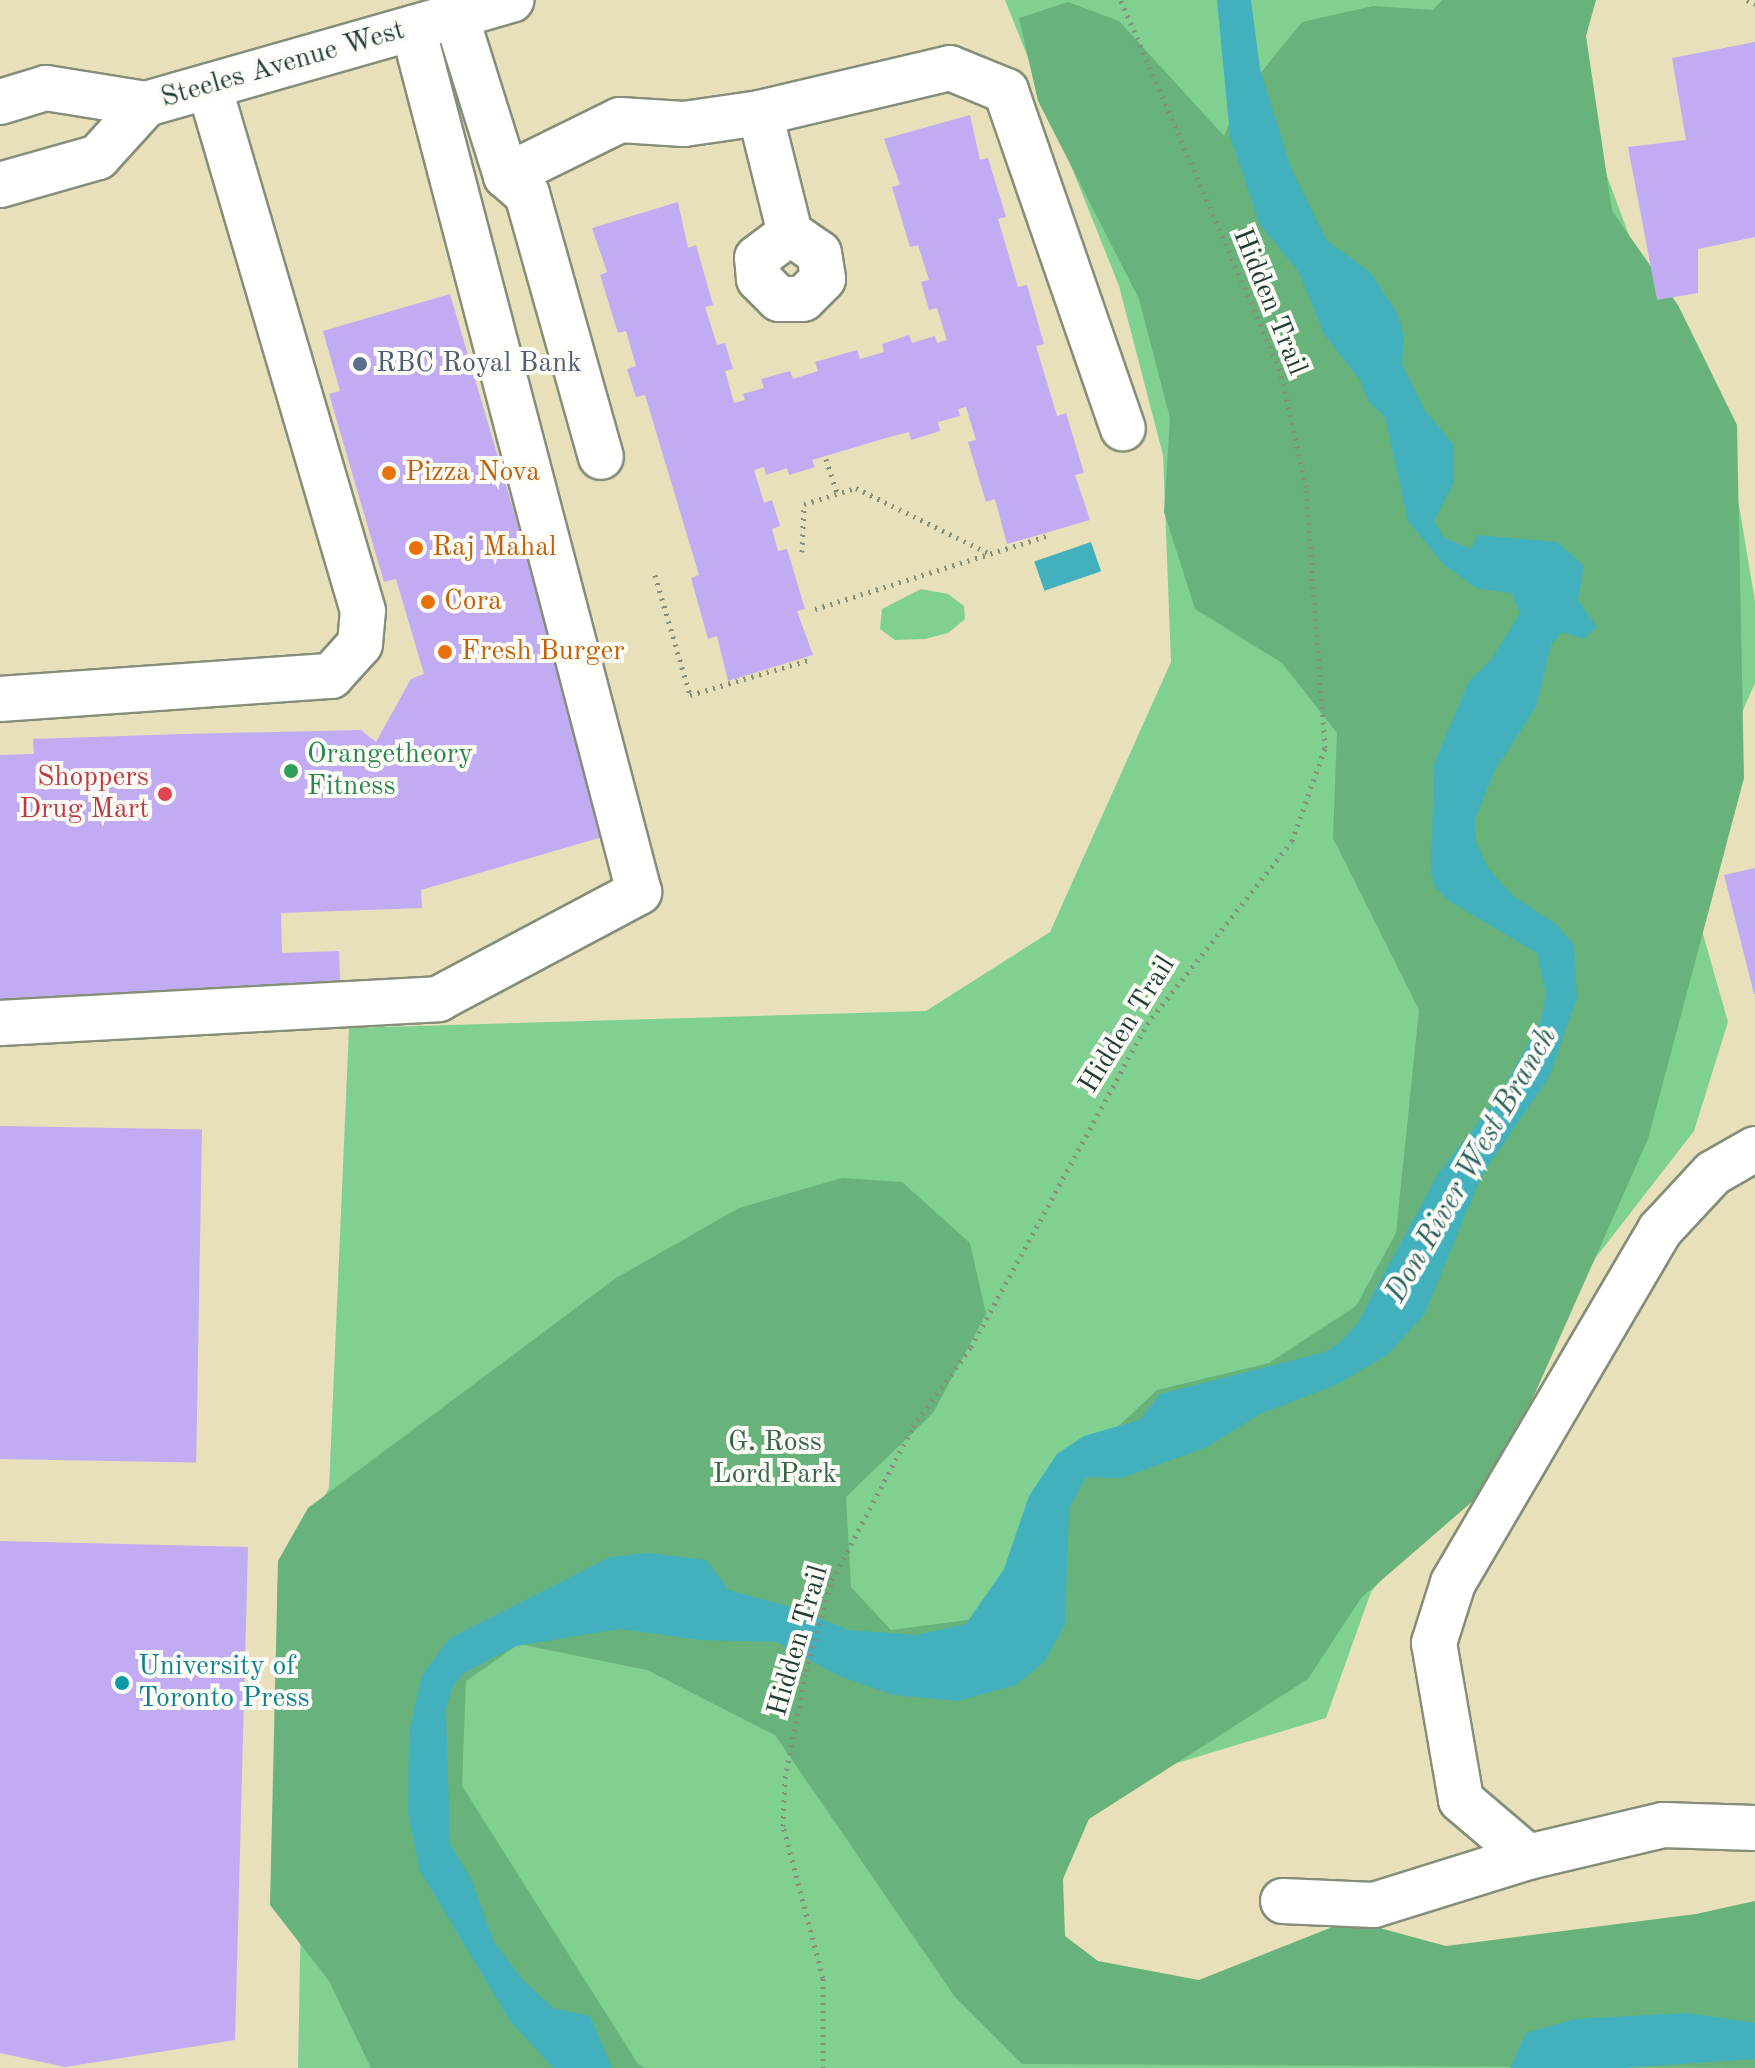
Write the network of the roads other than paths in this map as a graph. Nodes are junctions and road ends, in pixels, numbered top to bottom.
1 (511, 0) edge
2 (456, 16) junction
3 (407, 20) edge
4 (209, 86) junction
5 (0, 102) edge
6 (146, 104) junction
7 (760, 113) junction
8 (506, 176) junction
9 (0, 185) edge
10 (790, 233) dead end
11 (1123, 428) dead end
12 (601, 457) dead end
13 (0, 699) edge
14 (0, 1023) edge
15 (1755, 1149) edge
16 (1755, 1828) edge
17 (1528, 1857) junction
18 (1283, 1901) dead end

1 - 2 main road, Steeles Avenue West
2 - 3 main road, Steeles Avenue West
2 - 8 main road
3 - 4 main road, Steeles Avenue West
3 - 14 main road
4 - 6 main road, Steeles Avenue West
4 - 13 main road
5 - 6 main road, Steeles Avenue West
6 - 9 main road, Steeles Avenue West
7 - 8 main road
7 - 10 main road
7 - 11 main road
8 - 12 main road
15 - 17 main road
16 - 17 main road
17 - 18 main road

